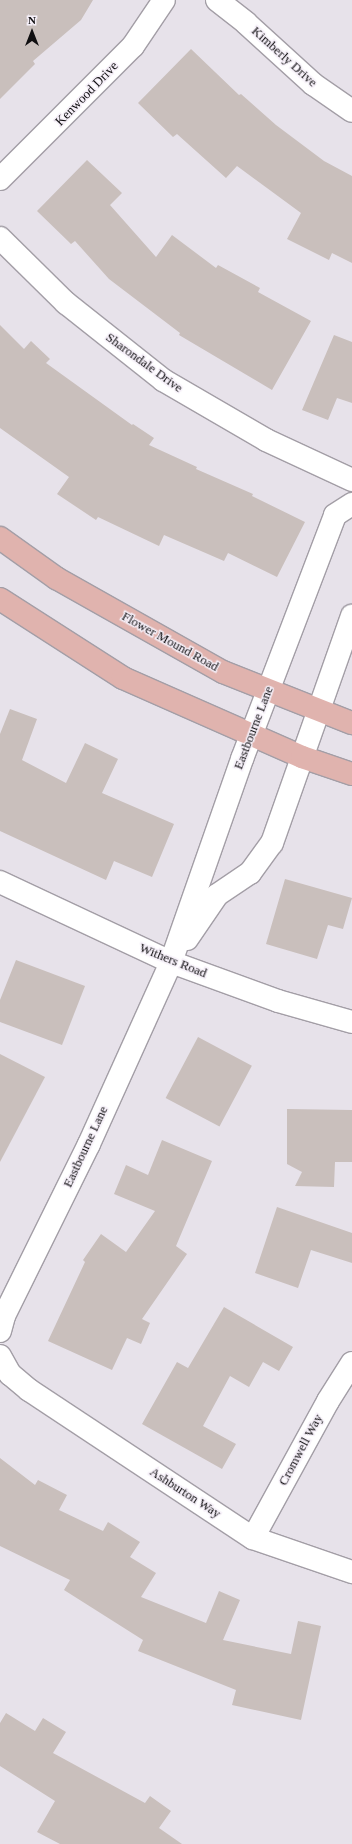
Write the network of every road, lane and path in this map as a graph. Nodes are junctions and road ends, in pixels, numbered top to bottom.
1 (164, 0) edge
2 (217, 0) edge
3 (352, 111) edge
4 (0, 179) edge
5 (0, 238) edge
6 (352, 480) edge
7 (352, 504) edge
8 (0, 538) edge
9 (0, 599) edge
10 (352, 616) edge
11 (270, 690) junction
12 (319, 711) junction
13 (352, 723) edge
14 (252, 734) junction
15 (302, 756) junction
16 (352, 774) edge
17 (0, 882) edge
18 (171, 962) junction
19 (352, 1022) edge
20 (0, 1331) edge
21 (0, 1356) edge
22 (352, 1363) edge
23 (253, 1538) junction
24 (352, 1572) edge

1 - 4 street, Kenwood Drive
2 - 3 street, Kimberly Drive
5 - 6 street, Sharondale Drive
7 - 11 street, Eastbourne Lane
8 - 11 main road, Flower Mound Road
9 - 14 main road
10 - 12 street, Eastbourne Lane
11 - 12 main road, Flower Mound Road
11 - 14 street, Eastbourne Lane
12 - 13 main road, Flower Mound Road
12 - 15 street, Eastbourne Lane
14 - 15 main road
14 - 18 street, Eastbourne Lane
15 - 16 main road
15 - 18 street, Eastbourne Lane
17 - 18 street, Withers Road
18 - 19 street, Withers Road
18 - 20 street, Eastbourne Lane
21 - 23 street, Ashburton Way
22 - 23 street, Cromwell Way
23 - 24 street, Ashburton Way

